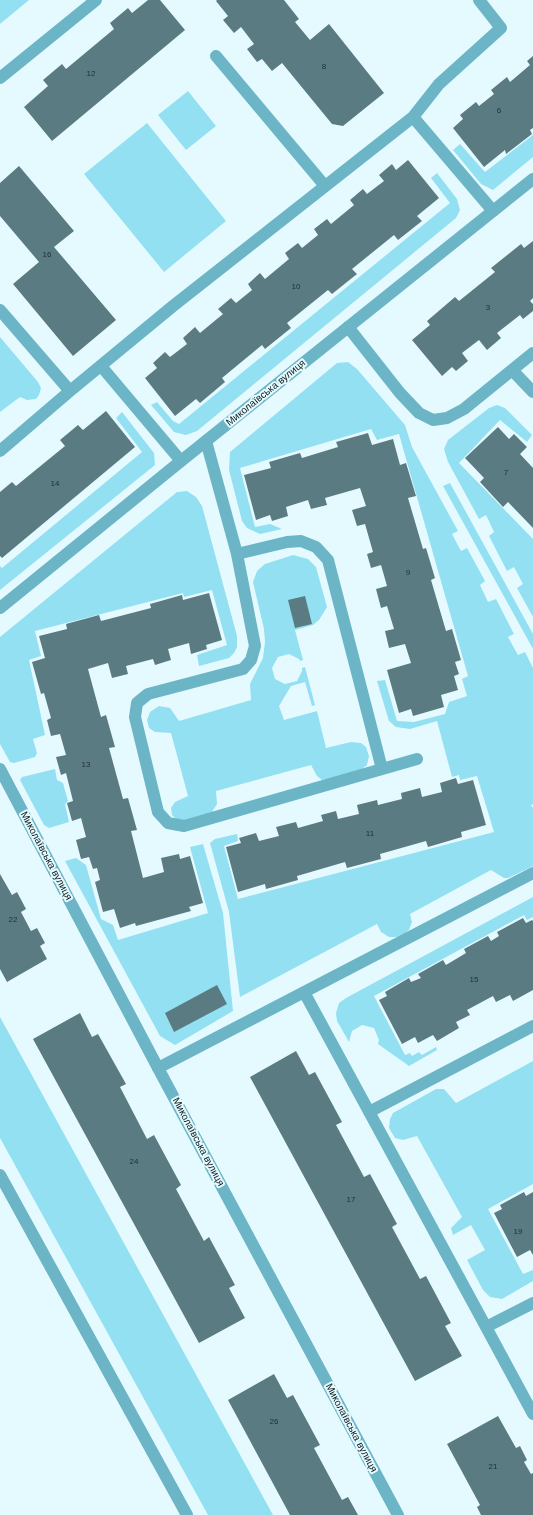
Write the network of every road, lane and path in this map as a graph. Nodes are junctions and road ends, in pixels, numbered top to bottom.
1 (96, 0) edge
2 (479, 0) edge
3 (216, 56) dead end
4 (0, 78) edge
5 (413, 117) junction
6 (533, 179) edge
7 (325, 186) junction
8 (493, 211) junction
9 (0, 310) edge
10 (348, 326) junction
11 (533, 353) edge
12 (101, 366) junction
13 (512, 370) junction
14 (70, 391) junction
15 (533, 392) edge
16 (206, 441) junction
17 (0, 451) edge
18 (181, 461) junction
19 (237, 554) junction
20 (0, 608) edge
21 (417, 759) dead end
22 (0, 769) edge
23 (382, 769) junction
24 (533, 873) edge
25 (304, 992) junction
26 (533, 1026) edge
27 (158, 1068) junction
28 (369, 1112) junction
29 (0, 1175) edge
30 (5, 1197) edge
31 (533, 1303) edge
32 (486, 1327) junction
33 (533, 1414) edge
34 (187, 1515) edge
35 (398, 1515) edge

1 - 4 street
2 - 5 street
3 - 7 street
5 - 7 street
5 - 8 street
6 - 8 street, Миколаївська вулиця
7 - 12 street
8 - 10 street, Миколаївська вулиця
9 - 14 street
10 - 13 street
10 - 16 street, Миколаївська вулиця
11 - 13 street
12 - 14 street
12 - 18 street
13 - 15 street
14 - 17 street
16 - 18 street, Миколаївська вулиця
16 - 19 street
18 - 20 street, Миколаївська вулиця
19 - 23 street
19 - 23 street
21 - 23 street
22 - 27 street, Миколаївська вулиця
24 - 25 street
25 - 27 street
25 - 28 street
26 - 28 street
27 - 35 street, Миколаївська вулиця
28 - 32 street
29 - 30 street
30 - 34 street
31 - 32 street
32 - 33 street

